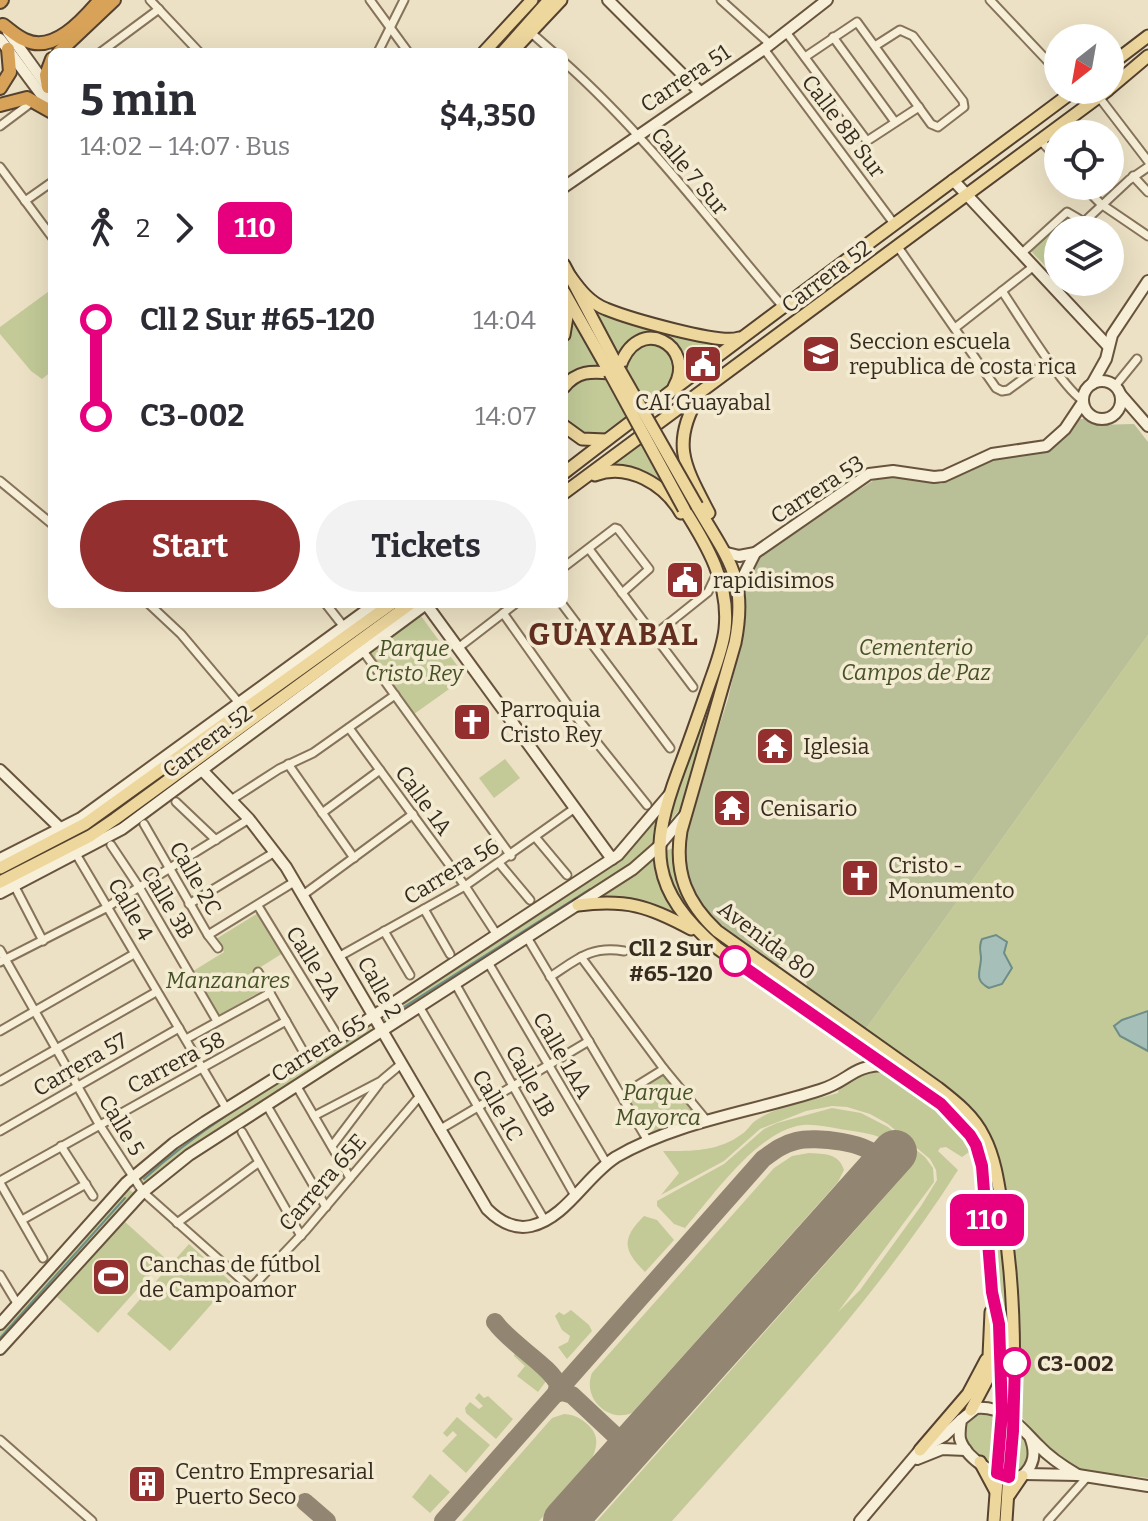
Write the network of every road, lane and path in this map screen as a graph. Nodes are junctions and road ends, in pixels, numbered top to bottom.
1 (100, 0) edge
2 (114, 0) edge
3 (150, 0) edge
4 (370, 0) edge
5 (404, 0) edge
6 (532, 0) edge
7 (549, 0) edge
8 (561, 0) edge
9 (608, 0) edge
10 (721, 0) edge
11 (990, 0) edge
12 (824, 1) edge
13 (159, 9) junction
14 (2, 23) edge
15 (390, 26) junction
16 (526, 29) junction
17 (786, 32) junction
18 (1148, 36) edge
19 (833, 37) junction
20 (492, 41) junction
21 (4, 44) edge
22 (112, 44) junction
23 (767, 46) junction
24 (875, 46) junction
25 (63, 48) edge
26 (106, 48) edge
27 (116, 48) edge
28 (195, 48) edge
29 (380, 48) edge
30 (405, 48) edge
31 (482, 48) edge
32 (487, 48) edge
33 (507, 48) edge
34 (514, 48) edge
35 (548, 48) edge
36 (1124, 54) edge
37 (1148, 56) edge
38 (805, 57) junction
39 (1044, 57) edge
40 (48, 66) edge
41 (568, 66) edge
42 (1124, 77) edge
43 (48, 87) edge
44 (0, 88) edge
45 (699, 91) junction
46 (30, 102) junction
47 (1056, 104) edge
48 (1090, 104) edge
49 (1113, 104) edge
50 (0, 105) edge
51 (48, 105) edge
52 (919, 107) junction
53 (48, 109) edge
54 (895, 122) junction
55 (0, 126) edge
56 (636, 135) junction
57 (1040, 140) junction
58 (1044, 144) edge
59 (1148, 164) edge
60 (0, 167) edge
61 (1133, 176) junction
62 (953, 180) junction
63 (568, 184) edge
64 (48, 185) edge
65 (1148, 192) edge
66 (966, 196) junction
67 (1097, 200) edge
68 (25, 201) junction
69 (1101, 204) junction
70 (895, 225) junction
71 (48, 232) edge
72 (1148, 236) edge
73 (898, 247) junction
74 (1022, 253) junction
75 (1034, 266) junction
76 (568, 272) edge
77 (568, 273) edge
78 (1148, 281) edge
79 (1002, 291) junction
80 (568, 300) edge
81 (784, 308) junction
82 (955, 328) junction
83 (747, 335) junction
84 (1108, 346) junction
85 (1137, 359) dead end
86 (1049, 360) junction
87 (1104, 363) junction
88 (615, 371) junction
89 (568, 383) edge
90 (710, 384) junction
91 (1092, 384) junction
92 (673, 388) junction
93 (1116, 388) junction
94 (1083, 407) junction
95 (1136, 413) junction
96 (1115, 414) junction
97 (1148, 426) edge
98 (568, 429) edge
99 (607, 440) junction
100 (568, 470) edge
101 (583, 480) junction
102 (0, 481) edge
103 (568, 492) edge
104 (48, 521) edge
105 (589, 549) junction
106 (727, 553) junction
107 (755, 553) junction
108 (568, 564) edge
109 (716, 569) junction
110 (738, 587) junction
111 (622, 593) junction
112 (153, 608) edge
113 (329, 608) edge
114 (370, 608) edge
115 (385, 608) edge
116 (405, 608) edge
117 (421, 608) edge
118 (429, 608) edge
119 (510, 608) edge
120 (565, 608) edge
121 (503, 613) junction
122 (344, 627) junction
123 (653, 636) junction
124 (458, 648) junction
125 (363, 651) junction
126 (301, 663) junction
127 (693, 687) dead end
128 (395, 695) junction
129 (289, 699) junction
130 (242, 706) junction
131 (349, 728) junction
132 (670, 748) dead end
133 (288, 764) junction
134 (0, 770) edge
135 (202, 770) junction
136 (380, 770) junction
137 (150, 772) junction
138 (155, 790) junction
139 (669, 795) junction
140 (231, 800) junction
141 (176, 802) dead end
142 (155, 804) junction
143 (647, 805) dead end
144 (575, 808) junction
145 (322, 813) junction
146 (413, 814) junction
147 (685, 815) junction
148 (249, 819) junction
149 (144, 824) dead end
150 (60, 828) junction
151 (536, 838) junction
152 (216, 840) junction
153 (111, 845) dead end
154 (679, 848) junction
155 (275, 852) junction
156 (658, 852) junction
157 (76, 854) junction
158 (511, 856) junction
159 (354, 858) junction
160 (0, 859) edge
161 (612, 859) junction
162 (499, 863) junction
163 (0, 868) edge
164 (171, 868) junction
165 (567, 875) dead end
166 (0, 882) edge
167 (294, 882) junction
168 (14, 885) junction
169 (465, 886) junction
170 (139, 887) junction
171 (0, 893) edge
172 (303, 895) junction
173 (530, 900) dead end
174 (189, 904) junction
175 (578, 905) junction
176 (258, 906) junction
177 (107, 907) junction
178 (424, 909) junction
179 (384, 931) junction
180 (702, 934) junction
181 (208, 935) junction
182 (497, 935) junction
183 (528, 939) junction
184 (43, 941) junction
185 (218, 948) dead end
186 (0, 950) edge
187 (624, 951) dead end
188 (134, 954) junction
189 (450, 954) dead end
190 (340, 956) junction
191 (581, 957) junction
192 (3, 961) edge
193 (489, 964) junction
194 (258, 972) dead end
195 (410, 975) dead end
196 (550, 977) junction
197 (456, 985) junction
198 (156, 992) junction
199 (270, 993) junction
200 (420, 1008) junction
201 (34, 1011) junction
202 (374, 1016) junction
203 (217, 1021) junction
204 (286, 1021) junction
205 (179, 1028) junction
206 (0, 1031) edge
207 (382, 1031) junction
208 (339, 1038) junction
209 (186, 1039) junction
210 (589, 1041) junction
211 (857, 1044) junction
212 (57, 1048) junction
213 (307, 1058) junction
214 (400, 1065) junction
215 (887, 1065) junction
216 (202, 1067) junction
217 (550, 1067) junction
218 (664, 1069) junction
219 (849, 1075) junction
220 (0, 1081) edge
221 (381, 1081) junction
222 (296, 1085) junction
223 (78, 1086) junction
224 (513, 1086) junction
225 (622, 1095) junction
226 (419, 1097) junction
227 (266, 1104) junction
228 (226, 1108) junction
229 (478, 1108) junction
230 (314, 1116) junction
231 (707, 1121) junction
232 (99, 1124) junction
233 (439, 1130) junction
234 (0, 1131) edge
235 (242, 1132) dead end
236 (648, 1141) junction
237 (61, 1146) junction
238 (332, 1146) junction
239 (258, 1163) junction
240 (607, 1164) junction
241 (132, 1177) junction
242 (350, 1178) junction
243 (0, 1182) edge
244 (86, 1184) junction
245 (143, 1192) junction
246 (574, 1194) junction
247 (93, 1196) dead end
248 (326, 1207) junction
249 (22, 1220) junction
250 (545, 1221) junction
251 (177, 1223) junction
252 (301, 1236) junction
253 (43, 1258) dead end
254 (0, 1275) edge
255 (251, 1288) joint
256 (992, 1292) junction
257 (18, 1305) junction
258 (0, 1324) edge
259 (0, 1349) edge
260 (989, 1352) junction
261 (971, 1410) junction
262 (1002, 1412) junction
263 (961, 1420) junction
264 (1014, 1420) junction
265 (1030, 1437) junction
266 (0, 1440) edge
267 (920, 1450) junction
268 (966, 1450) junction
269 (980, 1462) junction
270 (912, 1463) junction
271 (1003, 1475) junction
272 (1024, 1475) junction
273 (1083, 1476) junction
274 (1148, 1486) edge
275 (996, 1491) junction
276 (1007, 1499) junction
277 (92, 1521) edge
278 (860, 1521) edge
279 (994, 1521) edge
280 (1006, 1521) edge
281 (1048, 1521) edge

1 - 14 highway
2 - 25 highway
3 - 13 street
4 - 15 street
5 - 15 street
6 - 20 main road
7 - 16 main road
8 - 16 main road
9 - 45 main road
10 - 23 street, Calle 8B Sur
11 - 39 street
12 - 17 main road, Carrera 51
13 - 22 street
13 - 28 street
14 - 43 main road
15 - 29 street
15 - 30 street
16 - 33 main road
16 - 34 main road
16 - 35 street
17 - 23 main road, Carrera 51
17 - 38 street
18 - 36 main road
19 - 24 street
19 - 38 street
19 - 54 street
20 - 31 main road
20 - 32 main road
21 - 44 highway
21 - 51 main road
22 - 26 street
22 - 27 street
23 - 45 main road, Carrera 51
23 - 70 street, Calle 8B Sur
24 - 52 street
24 - 52 street
37 - 42 main road, Carrera 52
38 - 54 street
40 - 43 highway
41 - 56 street, Calle 7 Sur
45 - 56 main road, Carrera 51
46 - 50 highway
46 - 53 highway
46 - 55 street
47 - 62 main road, Carrera 52
48 - 57 main road, Carrera 52
49 - 59 street
52 - 54 street
56 - 63 main road, Carrera 51
56 - 81 street, Calle 7 Sur
57 - 58 street
57 - 66 main road, Carrera 52
59 - 61 street
60 - 68 street
61 - 65 street
61 - 69 street
62 - 66 main road
62 - 70 main road, Carrera 52
64 - 68 street
66 - 73 main road, Carrera 52
66 - 74 main road
67 - 69 street
68 - 71 street
69 - 72 street
69 - 74 street
70 - 81 main road, Carrera 52
73 - 82 street
73 - 90 main road, Carrera 52
74 - 75 main road
75 - 79 street
75 - 84 main road
76 - 83 main road
77 - 88 main road, Avenida 80
78 - 84 main road
79 - 82 street
79 - 86 street
80 - 88 main road, Avenida 80
81 - 83 main road, Carrera 52
82 - 86 street
83 - 92 main road, Carrera 52
84 - 87 main road
85 - 93 street
86 - 94 street
87 - 91 main road
87 - 93 main road
88 - 89 main road
88 - 92 main road
88 - 106 main road, Avenida 80, bridge
88 - 109 main road, Avenida 80, bridge
90 - 101 main road, Carrera 52
90 - 106 main road
91 - 93 main road
91 - 94 main road
92 - 99 main road, Carrera 52
93 - 95 main road
93 - 96 main road
94 - 96 main road
94 - 107 main road, Carrera 53
95 - 96 main road
95 - 97 main road
98 - 99 main road
99 - 100 main road, Carrera 52
101 - 103 main road, Carrera 52
101 - 109 main road
102 - 104 street
105 - 108 street
105 - 111 street
105 - 111 street
106 - 107 main road
106 - 110 main road, Avenida 80
107 - 110 main road, Carrera 53
109 - 123 street
109 - 139 main road, Avenida 80
110 - 147 main road, Avenida 80
111 - 123 street
112 - 130 street
113 - 122 street
114 - 122 main road, Carrera 52
115 - 126 main road, Carrera 52
116 - 129 main road, Carrera 52
117 - 125 main road, Carrera 52
118 - 124 main road
119 - 121 street
120 - 132 street
121 - 124 street
121 - 143 street
122 - 126 main road, Carrera 52
123 - 127 street
124 - 144 main road
125 - 128 street
125 - 129 main road, Carrera 52
126 - 130 main road, Carrera 52
128 - 131 street
128 - 158 street
129 - 135 main road, Carrera 52
129 - 138 main road, Carrera 52
130 - 137 main road, Carrera 52
131 - 133 street
131 - 136 street, Calle 1A
133 - 140 street
133 - 145 street
134 - 150 main road
135 - 140 main road, Calle 2
135 - 142 main road, Carrera 52
136 - 145 street
136 - 146 street, Calle 1A
137 - 150 main road, Carrera 52
137 - 163 main road, Carrera 52
138 - 142 main road
138 - 166 main road, Carrera 52
139 - 156 main road, Avenida 80
139 - 161 main road, Carrera 65
140 - 148 main road, Calle 2
141 - 152 street
142 - 157 main road, Carrera 52
144 - 151 street, Carrera 56
144 - 161 main road
145 - 159 street
146 - 159 street
146 - 169 street, Calle 1A
147 - 154 main road, Avenida 80
147 - 156 main road, Carrera 65
148 - 152 street
148 - 155 main road, Calle 2
149 - 164 street, Calle 2C
150 - 160 main road, Carrera 52
151 - 158 street, Carrera 56
151 - 165 street
152 - 164 street
153 - 170 street, Calle 3B
154 - 156 main road
154 - 264 main road, Avenida 80
155 - 167 main road, Calle 2
155 - 174 street
156 - 175 main road, Carrera 65
156 - 180 main road, Avenida 80
157 - 168 main road, Carrera 52
157 - 177 street, Calle 4
158 - 162 street, Carrera 56
159 - 172 street
161 - 182 main road, Carrera 65
162 - 169 street, Carrera 56
162 - 173 street
164 - 170 street
164 - 174 street, Calle 2C
167 - 172 main road, Calle 2
167 - 176 street
168 - 171 main road, Carrera 52
168 - 184 street
169 - 178 street, Carrera 56
169 - 182 street, Calle 1A
170 - 177 street
170 - 203 street, Calle 3B
172 - 190 main road, Calle 2
174 - 181 street, Calle 2C
175 - 180 main road
175 - 183 main road, Carrera 65
176 - 181 street
176 - 208 street, Calle 2A
177 - 184 street
177 - 188 street, Calle 4
178 - 179 street, Carrera 56
178 - 189 street
179 - 190 street, Carrera 56
179 - 195 street
180 - 211 main road, Avenida 80
181 - 185 street, Calle 2C
182 - 202 main road, Carrera 65
183 - 193 main road, Carrera 65
183 - 196 street
184 - 192 street
186 - 192 street, Calle 5
187 - 191 street
188 - 198 street, Calle 4
188 - 201 street
190 - 202 main road, Calle 2
191 - 196 street
191 - 218 street
192 - 201 street, Calle 5
193 - 197 main road, Carrera 65
193 - 217 street, Calle 1AA
194 - 199 street
196 - 210 street
197 - 200 main road, Carrera 65
197 - 224 street, Calle 1B
198 - 205 street, Calle 4
198 - 212 street
199 - 203 street
199 - 204 street
200 - 207 main road, Carrera 65
200 - 229 street, Calle 1C
201 - 206 street
201 - 212 street, Calle 5
202 - 207 main road, Calle 2
202 - 208 main road, Carrera 65
203 - 209 street
204 - 213 street
204 - 216 street, Carrera 58
205 - 209 street, Calle 4
205 - 223 street, Carrera 57
207 - 214 main road, Calle 2
207 - 222 main road, Carrera 65
208 - 213 main road, Carrera 65
209 - 216 street, Calle 4
210 - 217 street
210 - 225 street
211 - 215 main road, Avenida 80
211 - 219 main road
212 - 220 street
212 - 223 street, Calle 5
213 - 228 main road, Carrera 65
214 - 221 street
214 - 226 main road, Calle 2
215 - 219 main road
215 - 256 main road, Avenida 80
216 - 228 street, Calle 4
216 - 232 street, Carrera 58
217 - 224 street
217 - 240 street, Calle 1AA
218 - 225 street
218 - 231 street
219 - 231 main road
221 - 230 street
221 - 238 street
222 - 227 main road, Carrera 65
222 - 230 street
223 - 232 street, Calle 5
223 - 234 street, Carrera 57
224 - 229 street
224 - 246 street, Calle 1B
225 - 236 street
226 - 233 main road, Calle 2
226 - 242 street, Carrera 65E
227 - 245 main road, Carrera 65
227 - 248 street
228 - 241 main road, Carrera 65
229 - 233 street
229 - 250 street, Calle 1C
230 - 238 street
231 - 236 main road
232 - 237 street, Carrera 58
232 - 241 street, Calle 5
233 - 250 main road, Calle 2
235 - 239 street
236 - 240 main road
237 - 243 street, Carrera 58
237 - 244 street
238 - 242 street
239 - 251 street
239 - 252 street
240 - 246 main road
241 - 245 street, Calle 5
241 - 257 main road, Carrera 65
242 - 248 street, Carrera 65E
243 - 249 street
244 - 247 street
244 - 249 street
245 - 251 street, Calle 5
245 - 259 main road, Carrera 65
246 - 250 main road
248 - 252 street, Carrera 65E
249 - 253 street
251 - 255 street, Calle 5
252 - 255 street, Carrera 65E
254 - 257 street
256 - 260 main road
256 - 262 main road, Avenida 80
257 - 258 main road, Carrera 65
260 - 261 main road
260 - 267 main road
261 - 262 main road
261 - 263 main road
262 - 264 main road
262 - 271 main road, Avenida 80
263 - 267 main road
263 - 268 main road
264 - 265 main road
264 - 271 main road, Avenida 80
265 - 272 main road
265 - 273 main road
266 - 277 street
267 - 270 main road
268 - 269 main road
268 - 270 main road
269 - 271 main road
269 - 275 main road
270 - 278 main road
271 - 272 main road
271 - 275 main road, Avenida 80
271 - 276 main road, Avenida 80
272 - 273 main road
272 - 276 main road
273 - 274 main road
273 - 281 street
275 - 279 main road, Avenida 80
276 - 280 main road, Avenida 80

